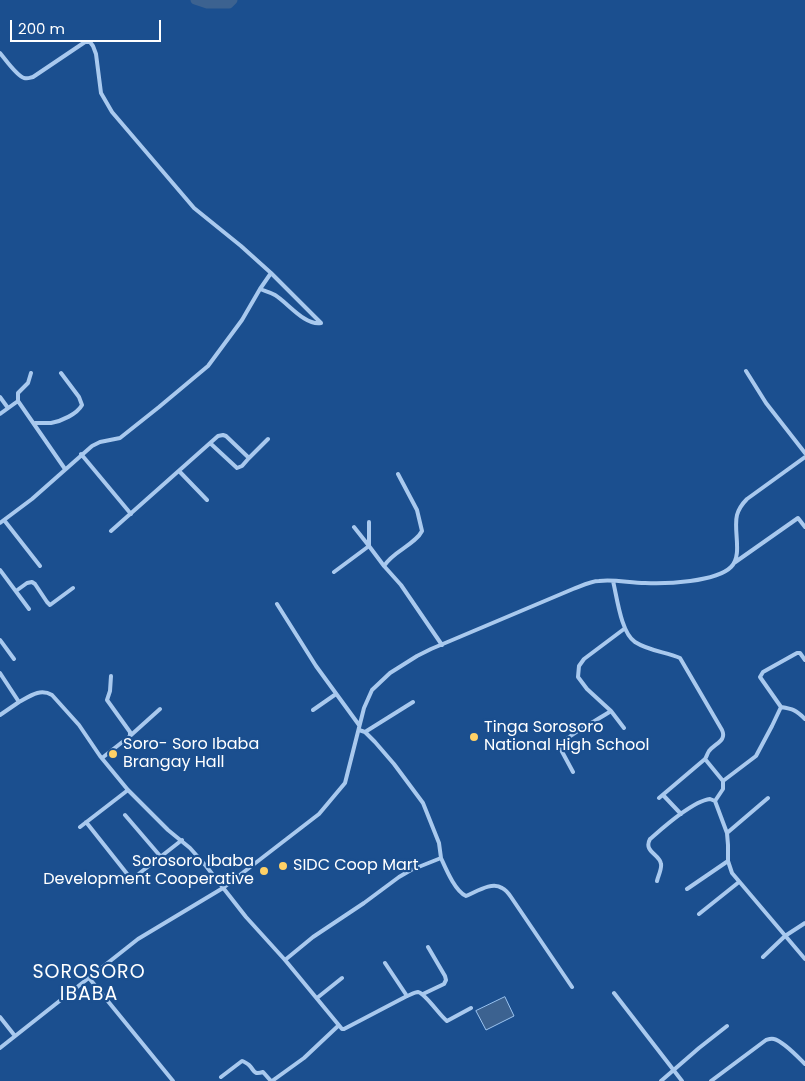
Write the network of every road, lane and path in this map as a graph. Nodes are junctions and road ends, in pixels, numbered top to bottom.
1 (0, 53) edge
2 (272, 273) junction
3 (260, 289) junction
4 (746, 371) dead end
5 (30, 373) dead end
6 (61, 373) dead end
7 (0, 397) edge
8 (18, 401) junction
9 (8, 408) junction
10 (0, 414) edge
11 (34, 424) junction
12 (268, 439) dead end
13 (210, 443) junction
14 (805, 453) edge
15 (82, 454) junction
16 (805, 457) edge
17 (249, 458) junction
18 (65, 469) junction
19 (179, 471) junction
20 (398, 474) dead end
21 (207, 500) dead end
22 (131, 514) junction
23 (4, 520) junction
24 (369, 522) dead end
25 (0, 523) edge
26 (354, 527) dead end
27 (805, 527) edge
28 (111, 531) dead end
29 (368, 546) junction
30 (734, 563) junction
31 (40, 566) dead end
32 (384, 566) junction
33 (0, 570) edge
34 (334, 572) dead end
35 (613, 581) junction
36 (73, 588) dead end
37 (16, 591) junction
38 (277, 604) dead end
39 (29, 609) dead end
40 (624, 629) junction
41 (0, 640) edge
42 (442, 645) junction
43 (14, 659) dead end
44 (805, 660) edge
45 (0, 673) edge
46 (111, 676) dead end
47 (336, 694) junction
48 (19, 702) junction
49 (413, 702) dead end
50 (780, 707) junction
51 (160, 709) dead end
52 (313, 710) dead end
53 (611, 711) junction
54 (0, 715) edge
55 (805, 719) edge
56 (359, 727) junction
57 (624, 728) dead end
58 (365, 732) junction
59 (130, 736) junction
60 (102, 758) junction
61 (706, 759) junction
62 (573, 772) dead end
63 (722, 781) junction
64 (128, 790) junction
65 (768, 798) dead end
66 (715, 801) junction
67 (681, 814) junction
68 (125, 815) dead end
69 (86, 822) junction
70 (80, 827) dead end
71 (727, 833) junction
72 (182, 840) junction
73 (160, 857) junction
74 (441, 858) junction
75 (728, 860) junction
76 (657, 881) dead end
77 (739, 882) junction
78 (223, 888) junction
79 (687, 889) dead end
80 (700, 914) dead end
81 (805, 923) edge
82 (785, 936) junction
83 (428, 947) dead end
84 (763, 957) dead end
85 (805, 959) edge
86 (285, 960) junction
87 (385, 963) dead end
88 (89, 978) junction
89 (342, 978) dead end
90 (572, 987) dead end
91 (614, 993) dead end
92 (423, 994) junction
93 (407, 996) junction
94 (317, 998) junction
95 (472, 1008) dead end
96 (0, 1017) edge
97 (338, 1026) junction
98 (727, 1026) dead end
99 (16, 1036) junction
100 (0, 1048) edge
101 (805, 1064) edge
102 (674, 1070) junction
103 (221, 1077) dead end
104 (173, 1081) edge
105 (271, 1081) edge
106 (661, 1081) edge
107 (682, 1081) edge
108 (711, 1081) edge

1 - 2 street
2 - 3 street
2 - 3 street
3 - 15 street
4 - 14 street
5 - 8 street
6 - 11 street
7 - 9 street
8 - 9 street
8 - 11 street
9 - 10 street
11 - 18 street
12 - 17 street
13 - 17 street
13 - 17 street
13 - 19 street
15 - 18 street
15 - 22 street
16 - 30 street
18 - 23 street
19 - 21 street
19 - 22 street
20 - 32 street
22 - 28 street
23 - 25 street
23 - 31 street
24 - 29 street
26 - 29 street
27 - 30 street
29 - 32 street
29 - 34 street
30 - 35 street
32 - 42 street
33 - 37 street
35 - 40 street
35 - 42 street
36 - 37 street
37 - 39 street
38 - 47 street
40 - 53 street
40 - 61 street
41 - 43 street
42 - 56 street
44 - 50 street
45 - 48 street
46 - 59 street
47 - 52 street
47 - 56 street
48 - 54 street
48 - 60 street
49 - 58 street
50 - 55 street
50 - 63 street
51 - 59 street
53 - 57 street
53 - 62 street
56 - 58 street
56 - 78 street
58 - 74 street
59 - 60 street
60 - 64 street
61 - 63 street
61 - 67 street
63 - 66 street
64 - 69 street
64 - 72 street
65 - 71 street
66 - 67 street
66 - 71 street
67 - 76 street
68 - 73 street
69 - 70 street
69 - 73 street
71 - 75 street
72 - 73 street
72 - 78 street
74 - 86 street
74 - 90 street
75 - 77 street
75 - 79 street
77 - 80 street
77 - 82 street
78 - 86 street
78 - 88 street
81 - 82 street
82 - 84 street
82 - 85 street
83 - 92 street
86 - 94 street
87 - 93 street
88 - 99 street
88 - 104 street
89 - 94 street
91 - 102 street
92 - 93 street
92 - 95 street
93 - 97 street
94 - 97 street
96 - 99 street
97 - 105 street
98 - 102 street
99 - 100 street
101 - 108 street
102 - 106 street
102 - 107 street
103 - 105 street

